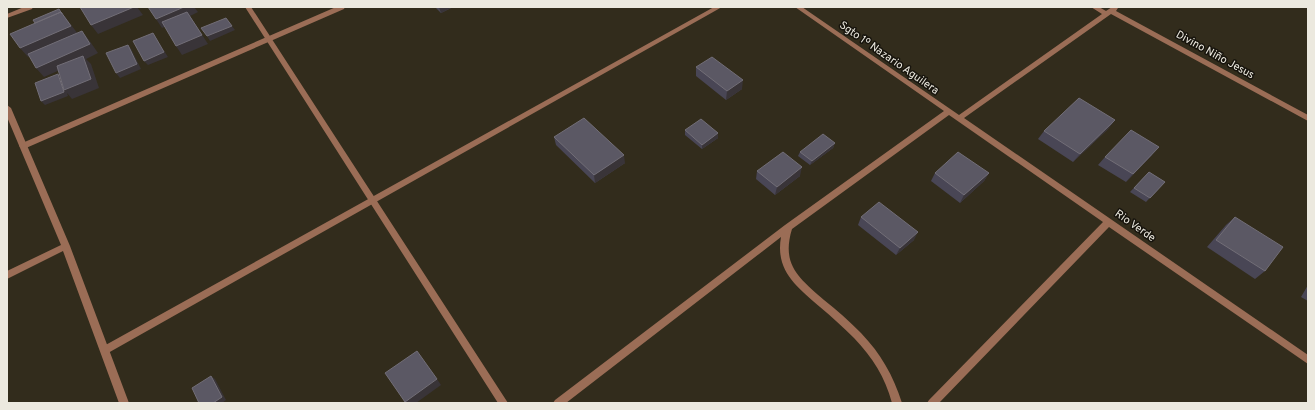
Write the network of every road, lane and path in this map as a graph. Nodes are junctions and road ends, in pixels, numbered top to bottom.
1 (30, 7) edge
2 (248, 7) edge
3 (342, 7) edge
4 (719, 7) edge
5 (798, 7) edge
6 (1094, 7) edge
7 (1111, 11) edge
8 (7, 16) edge
9 (269, 39) junction
10 (7, 108) edge
11 (948, 112) junction
12 (1308, 118) edge
13 (958, 119) junction
14 (23, 146) junction
15 (373, 201) junction
16 (1109, 221) junction
17 (788, 227) junction
18 (66, 246) junction
19 (7, 275) edge
20 (105, 350) junction
21 (1308, 360) edge
22 (936, 402) edge
23 (124, 403) edge
24 (503, 403) edge
25 (558, 403) edge
26 (897, 403) edge

1 - 8 street
2 - 9 street
3 - 9 street
4 - 15 street
5 - 11 street, Sgto 1º Nazario Aguilera
6 - 7 street, Divino Niño Jesus
7 - 12 street, Divino Niño Jesus
7 - 13 street
9 - 14 street
9 - 15 street
10 - 14 street
11 - 13 street, Rio Verde
11 - 17 street
13 - 16 street, Rio Verde
14 - 18 street
15 - 20 street
15 - 24 street
16 - 21 street, Rio Verde
16 - 22 street
17 - 25 street
17 - 26 street
18 - 19 street
18 - 20 street
20 - 23 street

